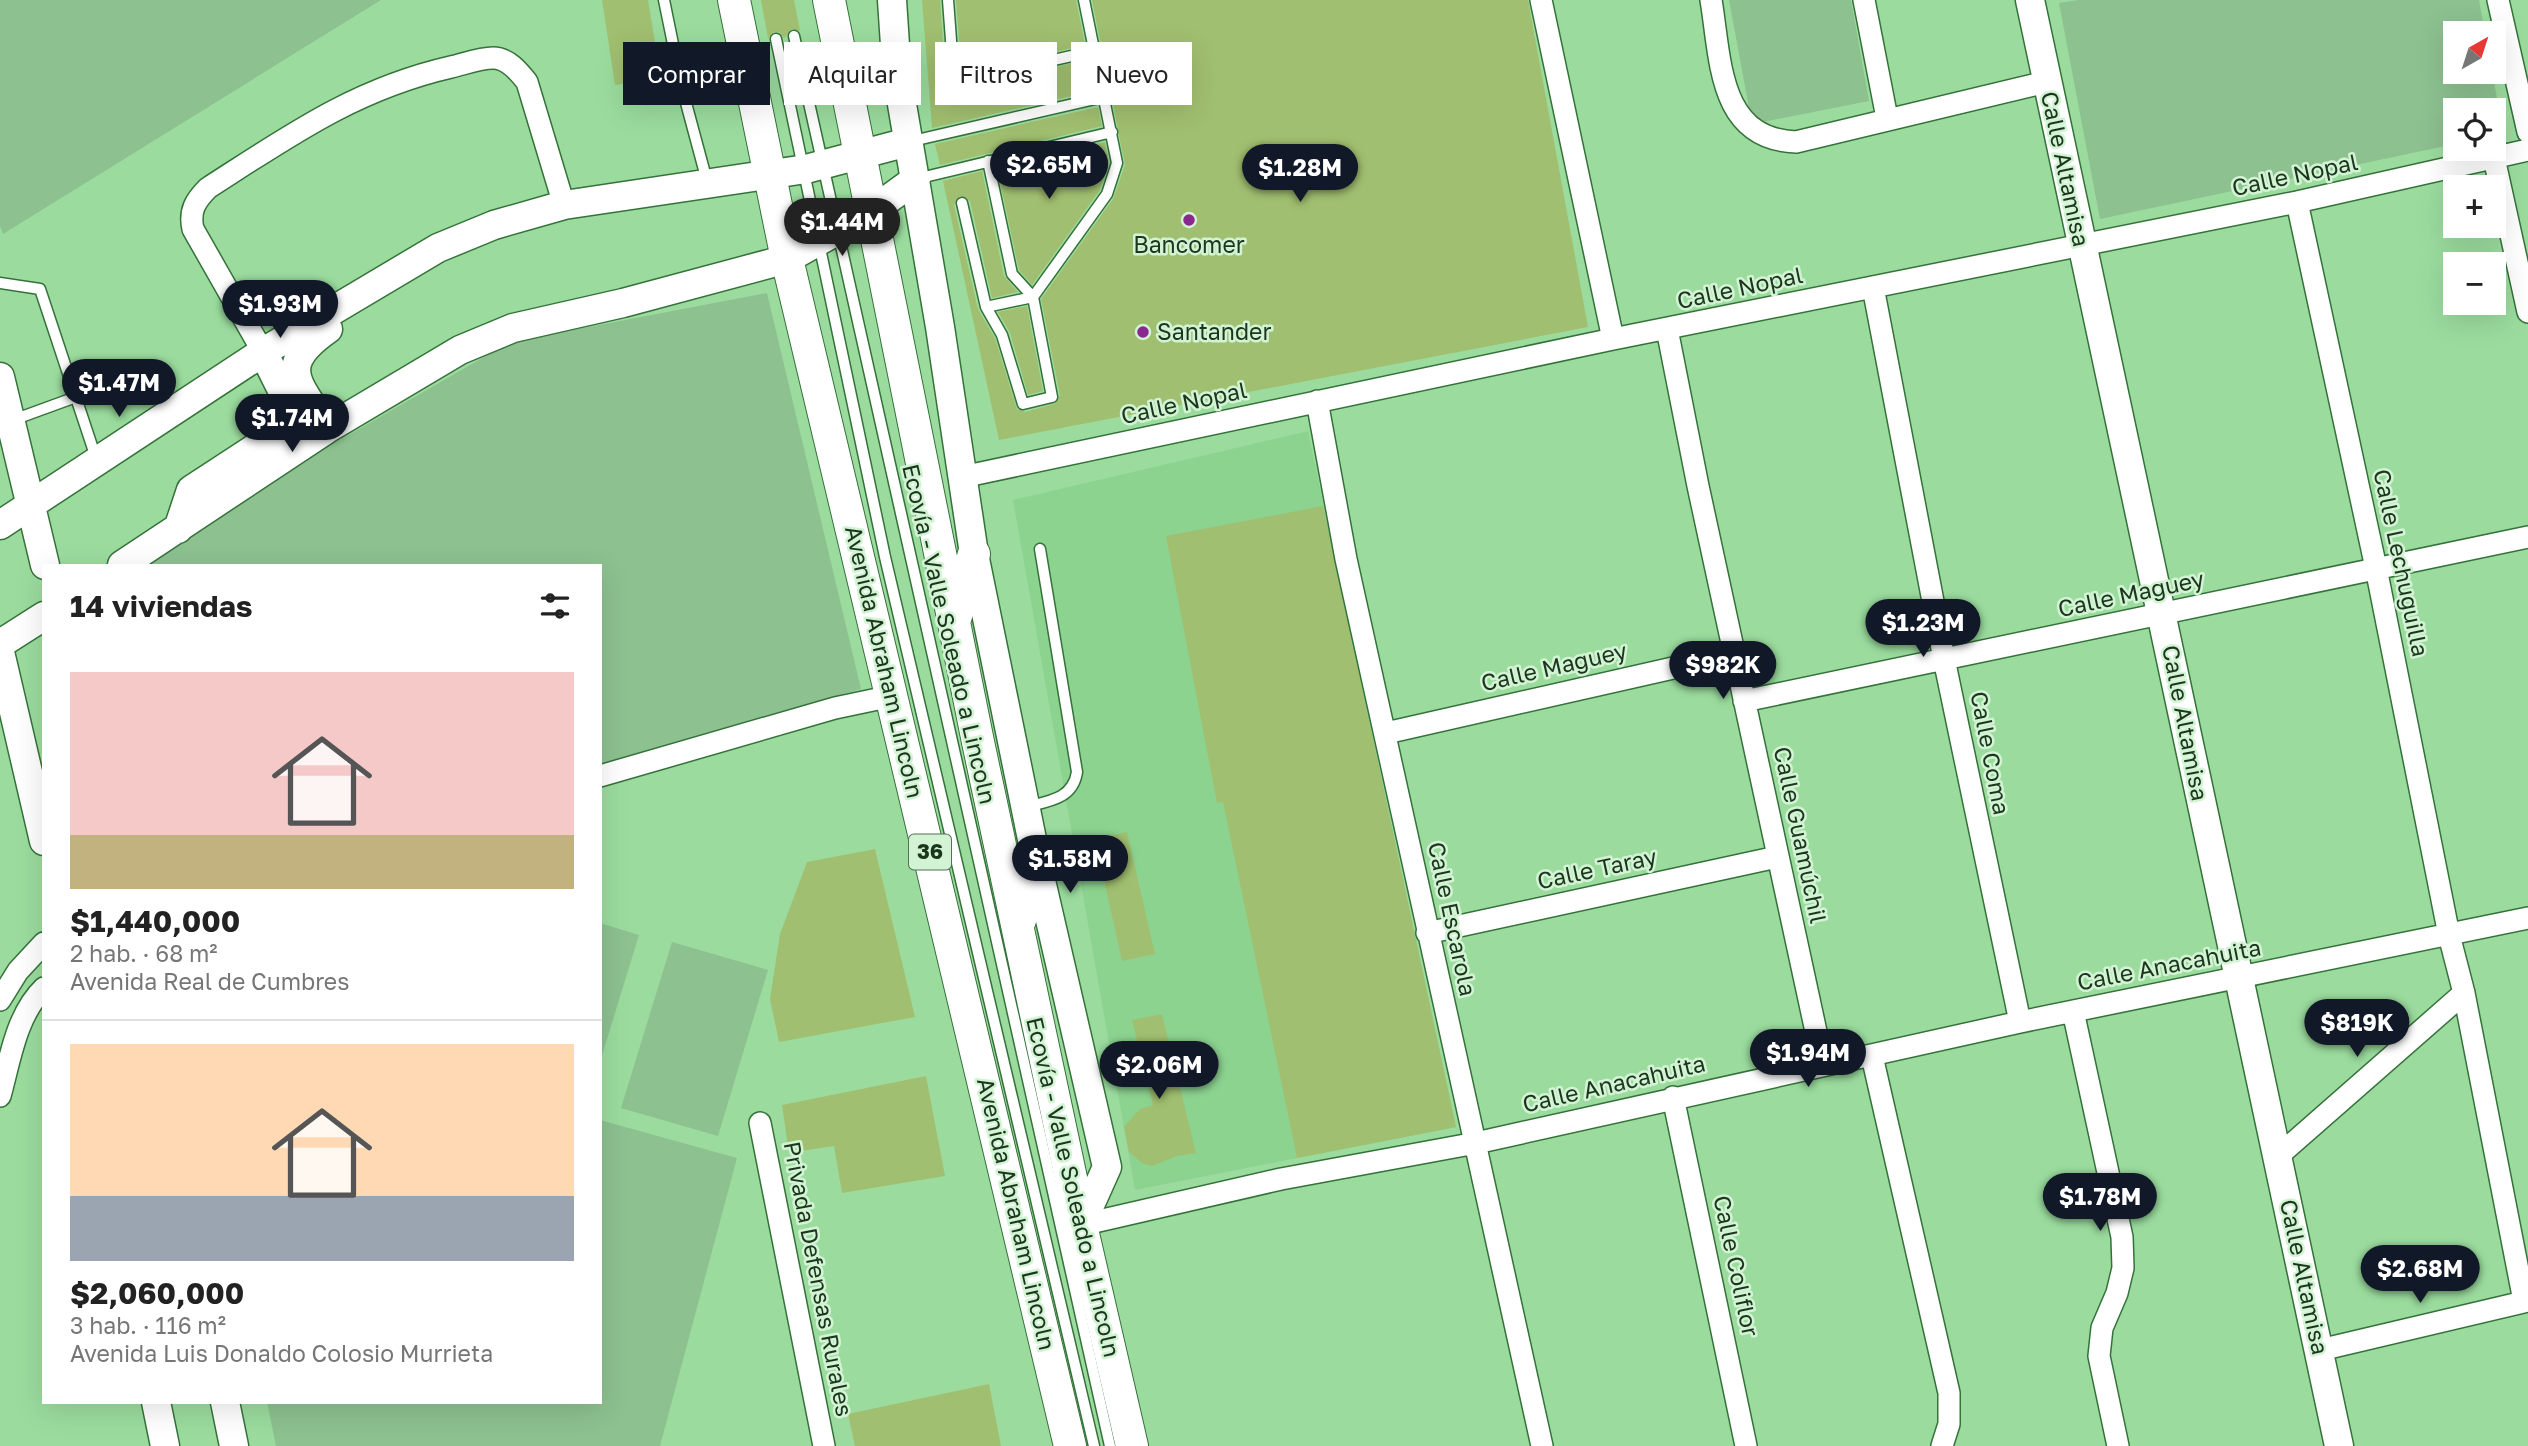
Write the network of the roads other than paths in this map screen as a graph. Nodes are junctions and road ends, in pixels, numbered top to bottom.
1 (664, 0) edge
2 (734, 0) edge
3 (829, 0) edge
4 (892, 0) edge
5 (948, 0) edge
6 (1084, 0) edge
7 (1541, 0) edge
8 (1711, 0) edge
9 (1864, 0) edge
10 (2030, 0) edge
11 (2498, 0) edge
12 (794, 36) dead end
13 (776, 39) dead end
14 (1092, 42) edge
15 (1071, 56) edge
16 (2046, 82) junction
17 (1071, 105) edge
18 (1106, 105) edge
19 (1887, 118) junction
20 (1112, 132) junction
21 (2528, 132) edge
22 (908, 142) junction
23 (2528, 150) edge
24 (862, 153) junction
25 (2506, 155) edge
26 (988, 161) junction
27 (2481, 161) edge
28 (2495, 161) edge
29 (815, 166) junction
30 (771, 176) junction
31 (916, 179) junction
32 (708, 185) junction
33 (2297, 202) junction
34 (962, 203) dead end
35 (564, 205) junction
36 (872, 211) junction
37 (827, 238) junction
38 (2081, 245) junction
39 (788, 258) junction
40 (384, 279) junction
41 (0, 283) edge
42 (1873, 287) junction
43 (1033, 297) junction
44 (986, 307) junction
45 (2528, 312) edge
46 (1667, 329) junction
47 (1613, 339) junction
48 (263, 352) junction
49 (0, 377) edge
50 (76, 397) junction
51 (1317, 401) junction
52 (10, 421) junction
53 (327, 429) junction
54 (98, 462) junction
55 (962, 477) junction
56 (30, 505) junction
57 (0, 525) edge
58 (178, 529) junction
59 (2528, 537) edge
60 (1040, 549) dead end
61 (974, 554) junction
62 (44, 564) edge
63 (124, 564) edge
64 (2376, 568) junction
65 (2163, 613) junction
66 (42, 617) edge
67 (954, 624) junction
68 (0, 644) edge
69 (0, 652) edge
70 (1735, 654) junction
71 (1944, 659) junction
72 (892, 696) junction
73 (1744, 701) junction
74 (1386, 733) junction
75 (602, 775) edge
76 (1026, 807) junction
77 (42, 833) edge
78 (1777, 857) junction
79 (1036, 859) junction
80 (2528, 918) edge
81 (1018, 929) junction
82 (1427, 933) junction
83 (2449, 935) junction
84 (42, 945) edge
85 (2237, 979) junction
86 (42, 990) edge
87 (2464, 993) junction
88 (0, 1000) edge
89 (2073, 1010) junction
90 (2020, 1021) junction
91 (1872, 1056) junction
92 (1823, 1064) junction
93 (0, 1096) edge
94 (1673, 1097) junction
95 (760, 1123) dead end
96 (1476, 1143) junction
97 (2277, 1157) junction
98 (1081, 1225) junction
99 (2526, 1301) edge
100 (2320, 1350) junction
101 (156, 1404) edge
102 (225, 1404) edge
103 (165, 1446) edge
104 (234, 1446) edge
105 (824, 1446) edge
106 (1070, 1446) edge
107 (1094, 1446) edge
108 (1110, 1446) edge
109 (1132, 1446) edge
110 (1542, 1446) edge
111 (1746, 1446) edge
112 (1942, 1446) edge
113 (2118, 1446) edge
114 (2339, 1446) edge

1 - 32 lane
2 - 30 main road, Avenida Abraham Lincoln / 36
3 - 24 main road
4 - 22 street
5 - 15 lane
6 - 14 lane
7 - 47 street
8 - 19 street
9 - 19 street
10 - 16 street, Calle Altamisa
11 - 21 street
12 - 29 lane, Ecovía - Valle Soleado a Lincoln
13 - 29 lane
16 - 19 street
16 - 38 street, Calle Altamisa
17 - 22 lane
18 - 20 lane
20 - 26 lane
20 - 43 lane
22 - 24 street
22 - 31 street
23 - 25 street, Calle Nopal
24 - 29 street
24 - 36 main road
26 - 31 lane
26 - 43 lane
27 - 33 street, Calle Nopal
28 - 45 street
29 - 30 street
29 - 37 lane
29 - 37 lane, Ecovía - Valle Soleado a Lincoln
30 - 32 street
30 - 39 main road, Avenida Abraham Lincoln / 36
31 - 36 street
31 - 55 street
32 - 35 street
33 - 38 street, Calle Nopal
33 - 64 street, Calle Lechuguilla
34 - 44 lane
35 - 40 street
35 - 48 street
36 - 37 street
36 - 67 main road
37 - 39 street
37 - 107 lane
37 - 108 lane, Ecovía - Valle Soleado a Lincoln
38 - 42 street, Calle Nopal
38 - 65 street, Calle Altamisa
39 - 53 street
39 - 72 main road, Avenida Abraham Lincoln / 36
40 - 48 street
40 - 53 street
41 - 50 lane
42 - 46 street, Calle Nopal
42 - 71 street, Calle Coma
43 - 44 lane
43 - 44 lane
46 - 47 street, Calle Nopal
46 - 70 street, Calle Guamúchil
47 - 51 street, Calle Nopal
48 - 54 street
48 - 58 street
49 - 52 street
50 - 52 lane
50 - 54 lane
51 - 55 street, Calle Nopal
51 - 74 street, Calle Escarola
52 - 56 street
53 - 58 street
54 - 56 street
55 - 61 street
56 - 57 street
56 - 62 street
58 - 63 street
59 - 64 street, Calle Maguey
60 - 76 lane
61 - 67 main road
61 - 76 street
64 - 65 street, Calle Maguey
64 - 83 street, Calle Lechuguilla
65 - 71 street, Calle Maguey
65 - 85 street, Calle Altamisa
66 - 68 street
67 - 81 main road
69 - 77 street
70 - 73 street, Calle Guamúchil
70 - 74 street, Calle Maguey
71 - 73 street, Calle Maguey
71 - 90 street, Calle Coma
72 - 75 street
72 - 106 main road, Avenida Abraham Lincoln / 36
73 - 78 street, Calle Guamúchil
74 - 82 street, Calle Escarola
76 - 79 street
78 - 82 street, Calle Taray
78 - 92 street, Calle Guamúchil
79 - 81 main road
79 - 98 street
80 - 83 street, Calle Anacahuita
81 - 98 main road
82 - 96 street, Calle Escarola
83 - 85 street, Calle Anacahuita
83 - 87 street, Calle Lechuguilla
84 - 88 street
85 - 89 street, Calle Anacahuita
85 - 97 street, Calle Altamisa
86 - 93 street
87 - 97 street
87 - 99 street, Calle Lechuguilla
89 - 90 street, Calle Anacahuita
89 - 113 street
90 - 91 street, Calle Anacahuita
91 - 92 street, Calle Anacahuita
91 - 112 street
92 - 94 street, Calle Anacahuita
94 - 96 street, Calle Anacahuita
94 - 111 street, Calle Coliflor
95 - 105 street, Privada Defensas Rurales
96 - 98 street, Calle Anacahuita
96 - 110 street, Calle Escarola
97 - 100 street, Calle Altamisa
98 - 109 main road
99 - 100 street
100 - 114 street, Calle Altamisa
101 - 103 street
102 - 104 street

